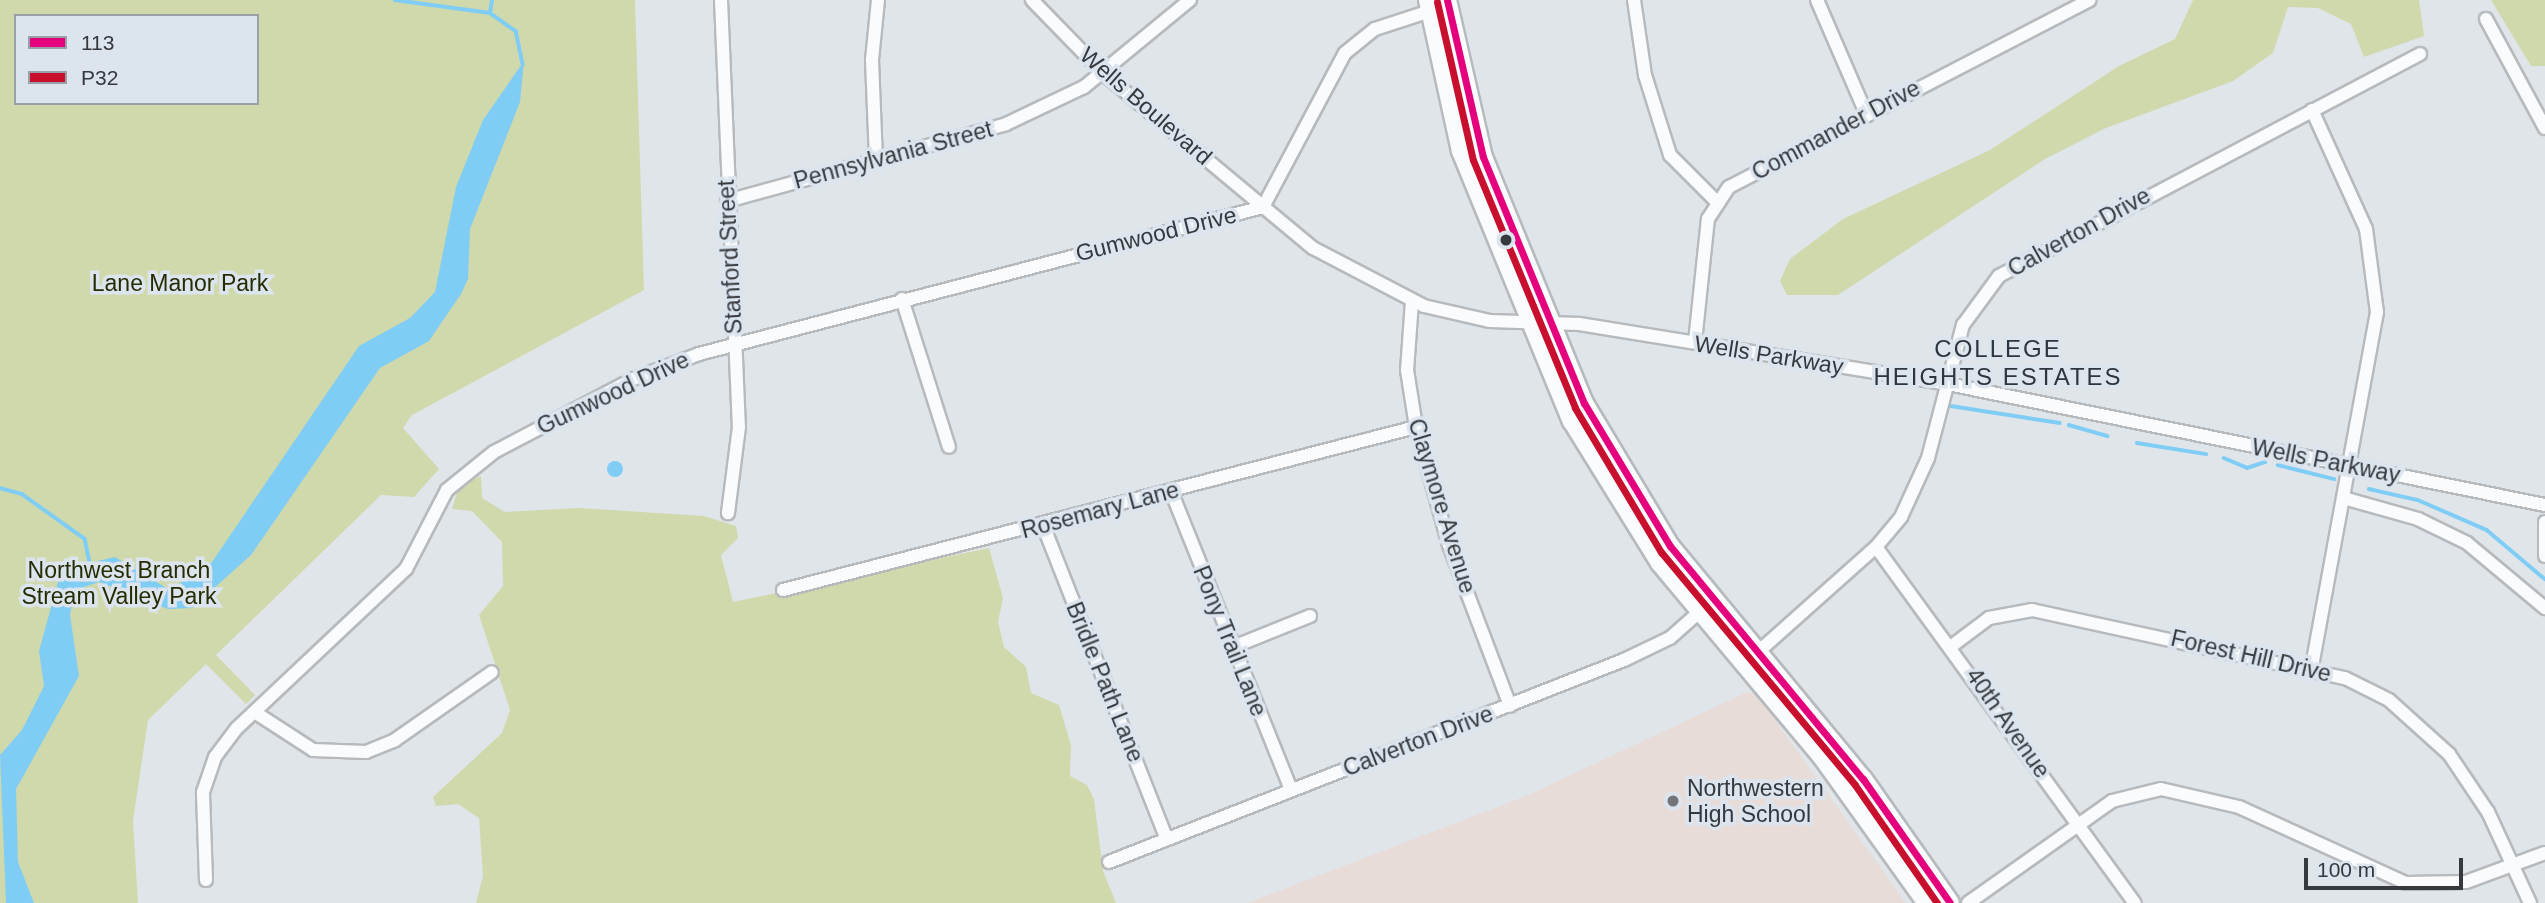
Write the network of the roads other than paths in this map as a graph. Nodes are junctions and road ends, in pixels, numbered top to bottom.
1 (721, 0) edge
2 (878, 0) edge
3 (1032, 0) edge
4 (1190, 0) edge
5 (1447, 0) edge
6 (1634, 0) edge
7 (1817, 0) edge
8 (2089, 0) edge
9 (1429, 6) edge
10 (2486, 19) dead end
11 (2420, 54) dead end
12 (1104, 74) junction
13 (2312, 110) junction
14 (1866, 113) junction
15 (2545, 128) edge
16 (876, 160) junction
17 (727, 201) junction
18 (1716, 201) junction
19 (1263, 207) junction
20 (902, 299) junction
21 (1412, 301) junction
22 (1526, 321) junction
23 (1549, 322) junction
24 (1696, 342) junction
25 (734, 343) junction
26 (1943, 383) junction
27 (1416, 427) junction
28 (948, 447) dead end
29 (2353, 467) junction
30 (1171, 491) junction
31 (2347, 499) junction
32 (2545, 505) edge
33 (728, 513) dead end
34 (2545, 522) edge
35 (1043, 525) junction
36 (1876, 547) junction
37 (2545, 556) edge
38 (783, 590) dead end
39 (1714, 599) junction
40 (2545, 608) edge
41 (1699, 612) junction
42 (1310, 616) dead end
43 (1953, 645) junction
44 (1233, 647) junction
45 (1758, 652) junction
46 (2312, 667) junction
47 (492, 672) dead end
48 (1510, 706) junction
49 (256, 713) junction
50 (1291, 790) junction
51 (2079, 825) junction
52 (1167, 839) junction
53 (2545, 853) edge
54 (1109, 862) dead end
55 (2513, 866) junction
56 (206, 880) dead end
57 (1927, 903) edge
58 (1950, 903) edge
59 (1968, 903) edge
60 (2135, 903) edge
61 (2530, 903) edge

1 - 17 street, Stanford Street
2 - 16 street
3 - 12 street, Wells Boulevard
4 - 12 street, Pennsylvania Street
5 - 23 main road
6 - 18 street
7 - 14 street
8 - 14 street, Commander Drive
9 - 19 street
9 - 22 main road
10 - 15 street
11 - 13 street, Calverton Drive
12 - 16 street, Pennsylvania Street
12 - 19 street, Wells Boulevard
13 - 26 street, Calverton Drive
13 - 29 street
14 - 18 street, Commander Drive
16 - 17 street, Pennsylvania Street
17 - 25 street, Stanford Street
18 - 24 street
19 - 20 street, Gumwood Drive
19 - 21 street, Wells Parkway
20 - 25 street, Gumwood Drive
20 - 28 street
21 - 22 street, Wells Parkway
21 - 27 street, Claymore Avenue
22 - 23 street, Wells Parkway
22 - 41 main road
23 - 24 street, Wells Parkway
23 - 39 main road
24 - 26 street, Wells Parkway
25 - 33 street, Stanford Street
25 - 49 street, Gumwood Drive
26 - 29 street, Wells Parkway
26 - 36 street, Calverton Drive
27 - 30 street, Rosemary Lane
27 - 48 street, Claymore Avenue
29 - 31 street
29 - 32 street, Wells Parkway
30 - 35 street, Rosemary Lane
30 - 44 street, Pony Trail Lane
31 - 40 street
31 - 46 street
34 - 37 street
35 - 38 street, Rosemary Lane
35 - 52 street, Bridle Path Lane
36 - 43 street, 40th Avenue
36 - 45 street, Calverton Drive
39 - 41 street, Calverton Drive
39 - 45 main road
41 - 48 street, Calverton Drive
41 - 57 main road
42 - 44 street
43 - 46 street, Forest Hill Drive
43 - 51 street, 40th Avenue
44 - 50 street, Pony Trail Lane
45 - 58 main road
46 - 55 street, Forest Hill Drive
47 - 49 street
48 - 50 street, Calverton Drive
49 - 56 street, Gumwood Drive
50 - 52 street, Calverton Drive
51 - 55 street
51 - 59 street
51 - 60 street, 40th Avenue
52 - 54 street, Calverton Drive
53 - 55 street
55 - 61 street, Forest Hill Drive

